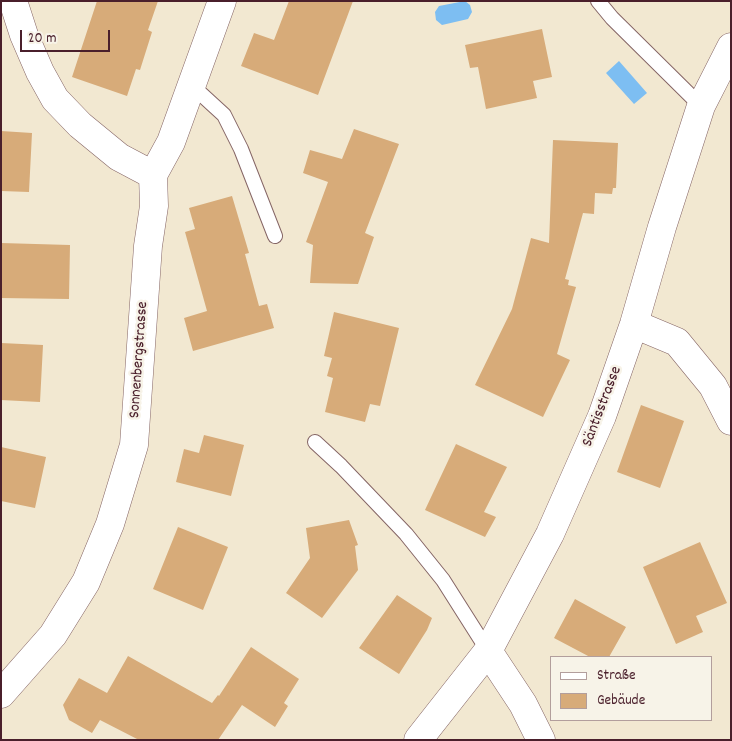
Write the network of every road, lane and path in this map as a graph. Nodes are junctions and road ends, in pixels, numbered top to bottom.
1 (13, 1) edge
2 (222, 1) edge
3 (598, 1) edge
4 (731, 47) edge
5 (190, 88) junction
6 (701, 106) junction
7 (153, 175) junction
8 (275, 236) dead end
9 (634, 324) junction
10 (731, 421) edge
11 (315, 442) dead end
12 (488, 651) junction
13 (1, 694) edge
14 (418, 740) edge
15 (541, 740) edge

1 - 7 street
2 - 5 street
3 - 6 lane
4 - 6 street, Säntisstrasse
5 - 7 street
5 - 8 lane
6 - 9 street, Säntisstrasse
7 - 13 street, Sonnenbergstrasse
9 - 10 street
9 - 12 street, Säntisstrasse
11 - 12 lane
12 - 14 street, Säntisstrasse
12 - 15 street

